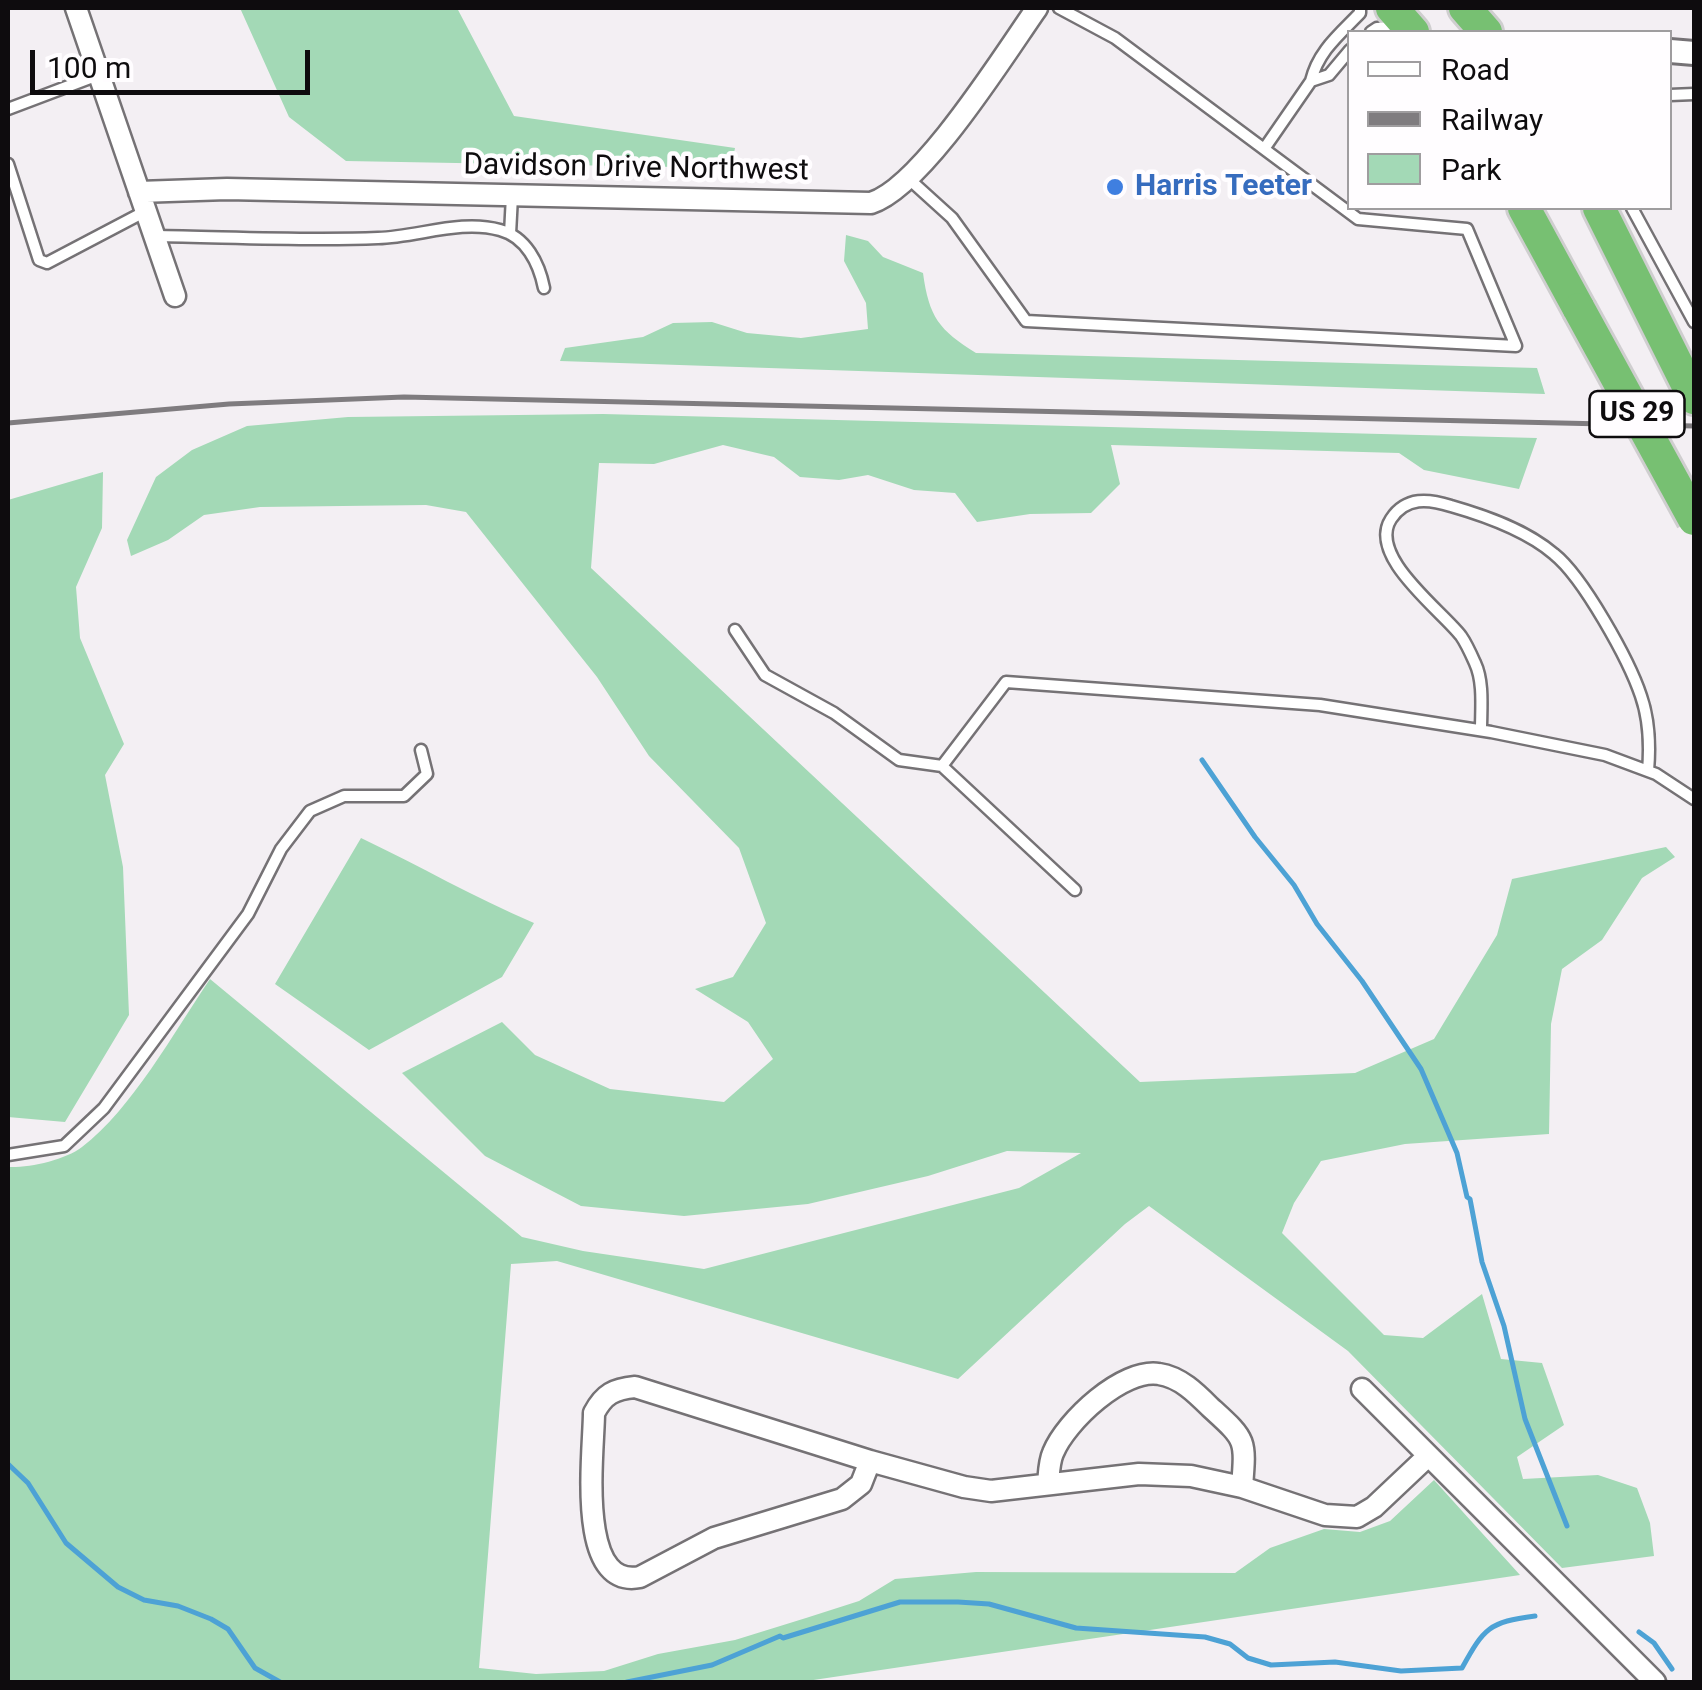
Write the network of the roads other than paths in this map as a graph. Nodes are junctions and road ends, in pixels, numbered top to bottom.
1 (76, 8) edge
2 (1037, 8) edge
3 (1058, 8) edge
4 (1360, 8) edge
5 (1465, 8) edge
6 (1404, 22) edge
7 (1374, 30) edge
8 (1484, 30) edge
9 (1347, 54) edge
10 (99, 75) junction
11 (1311, 81) junction
12 (8, 109) edge
13 (1264, 148) junction
14 (8, 164) edge
15 (909, 179) junction
16 (512, 196) junction
17 (143, 202) junction
18 (1525, 210) edge
19 (1600, 210) edge
20 (1633, 210) edge
21 (510, 234) junction
22 (154, 236) junction
23 (544, 288) dead end
24 (175, 296) dead end
25 (1694, 322) edge
26 (1694, 398) edge
27 (1694, 519) edge
28 (736, 630) dead end
29 (1481, 730) junction
30 (420, 750) dead end
31 (942, 766) junction
32 (1648, 771) junction
33 (1694, 798) edge
34 (1075, 890) dead end
35 (8, 1155) edge
36 (1362, 1389) dead end
37 (1428, 1456) junction
38 (870, 1461) junction
39 (1048, 1484) junction
40 (1242, 1487) junction
41 (1655, 1682) edge

1 - 10 street
2 - 15 street, Davidson Drive Northwest
3 - 13 lane
4 - 11 lane
5 - 8 highway
6 - 7 lane
9 - 11 lane
10 - 12 lane
10 - 17 street
11 - 13 lane
13 - 15 lane
14 - 17 lane, Davidson Drive Northwest
15 - 16 street, Davidson Drive Northwest
16 - 17 street, Davidson Drive Northwest
16 - 21 lane
17 - 22 street
18 - 27 highway, US 29, bridge
19 - 26 highway, US 29
20 - 25 lane
21 - 22 lane
21 - 23 lane
22 - 24 street
28 - 31 lane
29 - 31 lane
29 - 32 lane
29 - 32 lane
30 - 35 lane
31 - 34 lane
32 - 33 lane
36 - 37 street
37 - 40 street
37 - 41 street
38 - 38 street
38 - 39 street
39 - 40 street
39 - 40 street

